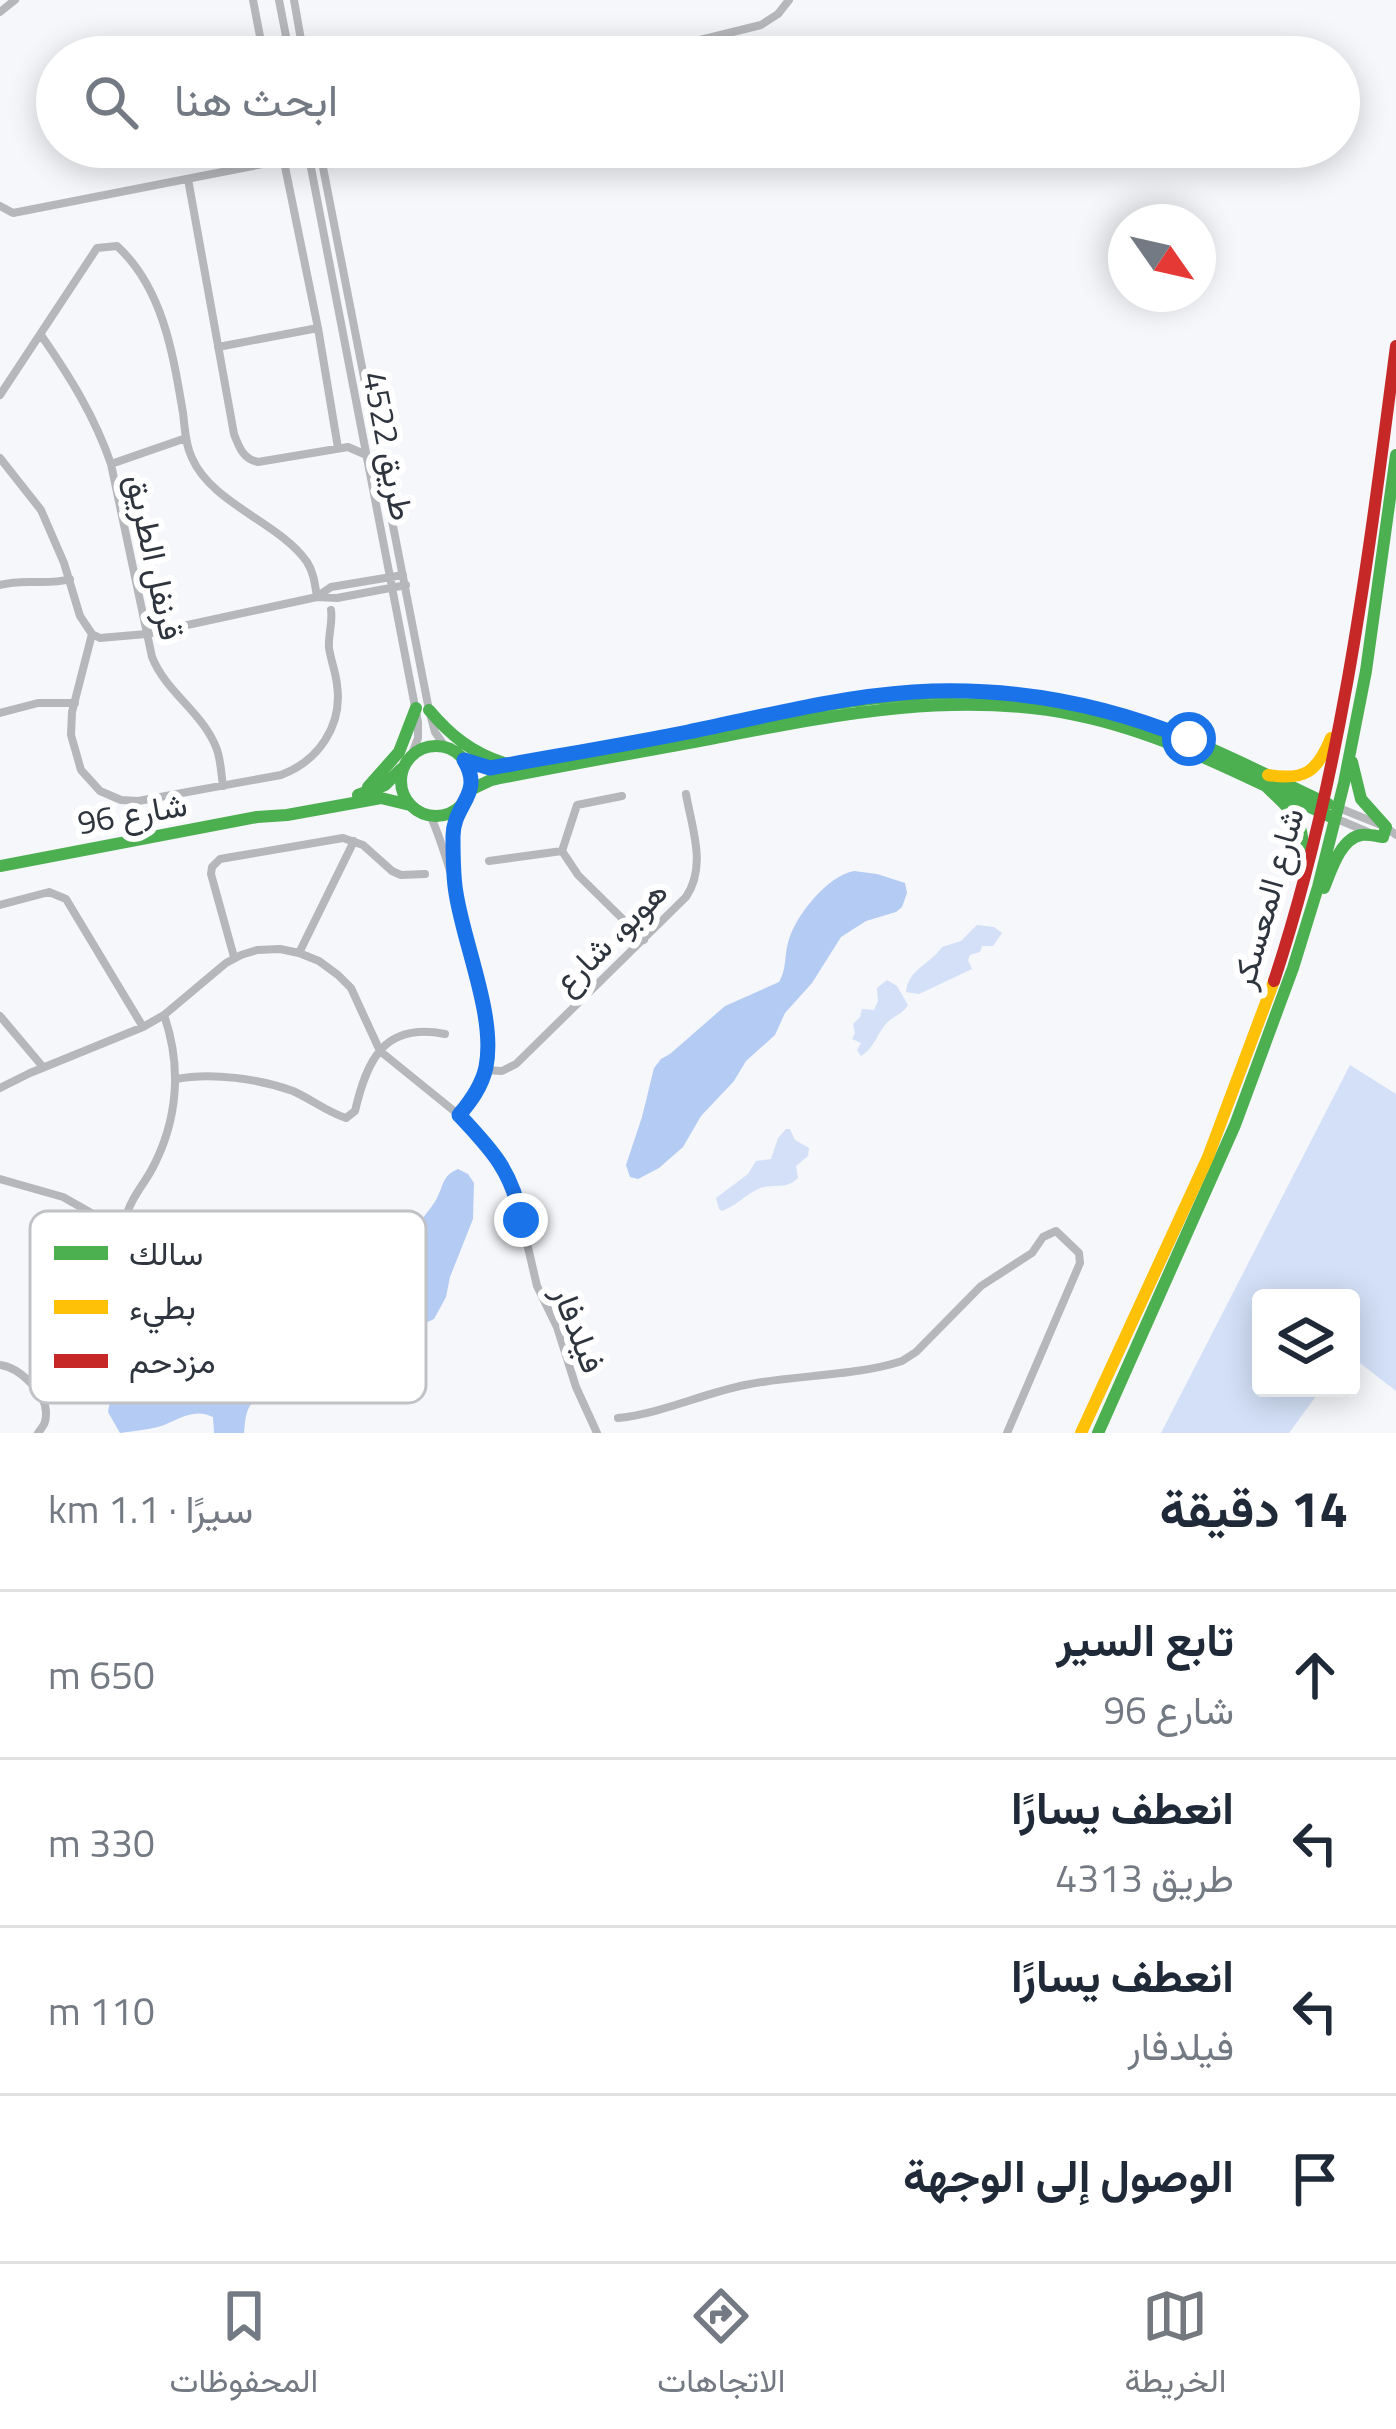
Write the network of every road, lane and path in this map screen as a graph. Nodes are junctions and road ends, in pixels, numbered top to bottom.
1 (15, 0) edge
2 (253, 0) edge
3 (279, 0) edge
4 (294, 0) edge
5 (789, 0) edge
6 (0, 12) edge
7 (260, 36) edge
8 (286, 36) edge
9 (300, 36) edge
10 (716, 36) edge
11 (244, 168) edge
12 (286, 168) edge
13 (311, 168) edge
14 (324, 168) edge
15 (188, 179) junction
16 (0, 206) edge
17 (318, 328) junction
18 (40, 334) junction
19 (1396, 346) edge
20 (218, 347) junction
21 (0, 395) edge
22 (361, 433) junction
23 (186, 438) junction
24 (343, 447) junction
25 (365, 455) junction
26 (1396, 455) edge
27 (0, 458) edge
28 (111, 464) junction
29 (70, 579) junction
30 (405, 580) junction
31 (391, 584) junction
32 (0, 585) edge
33 (335, 587) junction
34 (317, 597) junction
35 (337, 598) junction
36 (331, 610) dead end
37 (92, 634) junction
38 (146, 634) junction
39 (1347, 694) junction
40 (75, 703) junction
41 (423, 709) junction
42 (0, 713) edge
43 (446, 748) junction
44 (1351, 752) junction
45 (412, 754) junction
46 (464, 760) junction
47 (511, 764) junction
48 (402, 769) junction
49 (1266, 780) junction
50 (224, 786) junction
51 (472, 789) junction
52 (686, 794) dead end
53 (354, 795) junction
54 (622, 796) dead end
55 (410, 806) junction
56 (1323, 807) junction
57 (459, 808) junction
58 (1337, 813) junction
59 (274, 814) junction
60 (430, 815) junction
61 (1390, 835) edge
62 (355, 841) junction
63 (562, 851) junction
64 (0, 854) edge
65 (24, 860) junction
66 (489, 861) dead end
67 (0, 866) edge
68 (425, 874) dead end
69 (455, 890) junction
70 (1298, 900) junction
71 (0, 904) edge
72 (1304, 932) junction
73 (644, 940) junction
74 (299, 953) junction
75 (234, 958) junction
76 (164, 1015) junction
77 (0, 1016) edge
78 (143, 1027) junction
79 (446, 1034) dead end
80 (380, 1051) junction
81 (44, 1067) junction
82 (485, 1070) junction
83 (176, 1079) junction
84 (0, 1088) edge
85 (459, 1115) junction
86 (0, 1179) edge
87 (89, 1211) edge
88 (129, 1211) edge
89 (0, 1365) edge
90 (30, 1386) edge
91 (44, 1403) edge
92 (618, 1418) dead end
93 (38, 1433) edge
94 (597, 1433) edge
95 (1007, 1433) edge
96 (1082, 1433) edge
97 (1098, 1433) edge

1 - 6 street
2 - 7 street
3 - 8 street
4 - 9 street
5 - 10 street
11 - 15 street
12 - 17 street
13 - 22 street, طريق 4522
14 - 30 street, طريق 4522
15 - 16 street
15 - 20 street
17 - 20 street
17 - 24 street
18 - 21 street
18 - 23 street
18 - 28 street, قرنفل الطريق
19 - 39 street, شارع المعسكر
20 - 24 street
22 - 24 street
22 - 25 street, طريق 4522
23 - 28 street
23 - 34 street
24 - 25 street
25 - 31 street, طريق 4522
26 - 44 street, شارع المعسكر
27 - 29 street
28 - 38 street, قرنفل الطريق
29 - 32 street
29 - 37 street
30 - 31 street
30 - 41 street, طريق 4522
31 - 33 street
31 - 35 street
31 - 41 street, طريق 4522
33 - 34 street
33 - 35 street
34 - 35 street
34 - 38 street
36 - 50 street
37 - 38 street
37 - 40 street
38 - 50 street, قرنفل الطريق
39 - 49 street
39 - 56 street, شارع المعسكر
40 - 42 street
40 - 50 street
41 - 43 street, طريق 4522
41 - 45 street, طريق 4522
41 - 47 street
41 - 53 street
43 - 45 street
43 - 46 street
44 - 58 street, شارع المعسكر
44 - 61 street
45 - 48 street
46 - 47 street
46 - 51 street
47 - 49 street
48 - 53 street, شارع 96
48 - 55 street
49 - 51 street
49 - 56 street
49 - 70 street
51 - 57 street
52 - 73 street, هوبو، شارع
53 - 59 street, شارع 96
54 - 63 street
55 - 59 street, شارع 96
55 - 60 street
56 - 58 street
56 - 70 street, شارع المعسكر
57 - 60 street
57 - 69 street
58 - 61 street
58 - 72 street, شارع المعسكر
59 - 65 street, شارع 96
60 - 69 street
61 - 72 street
62 - 68 street
62 - 74 street
62 - 75 street
63 - 66 street
63 - 73 street
64 - 65 street
65 - 67 street, شارع 96
69 - 82 street
70 - 96 street, شارع المعسكر
71 - 78 street
72 - 97 street, شارع المعسكر
73 - 82 street, هوبو، شارع
74 - 75 street
74 - 80 street
75 - 76 street
76 - 78 street
76 - 83 street
77 - 81 street
78 - 81 street
79 - 80 street
80 - 83 street
80 - 85 street, فيلدفار
81 - 84 street
82 - 85 street
83 - 88 street
85 - 94 street, فيلدفار
86 - 87 street
89 - 90 street
91 - 93 street
92 - 95 street

